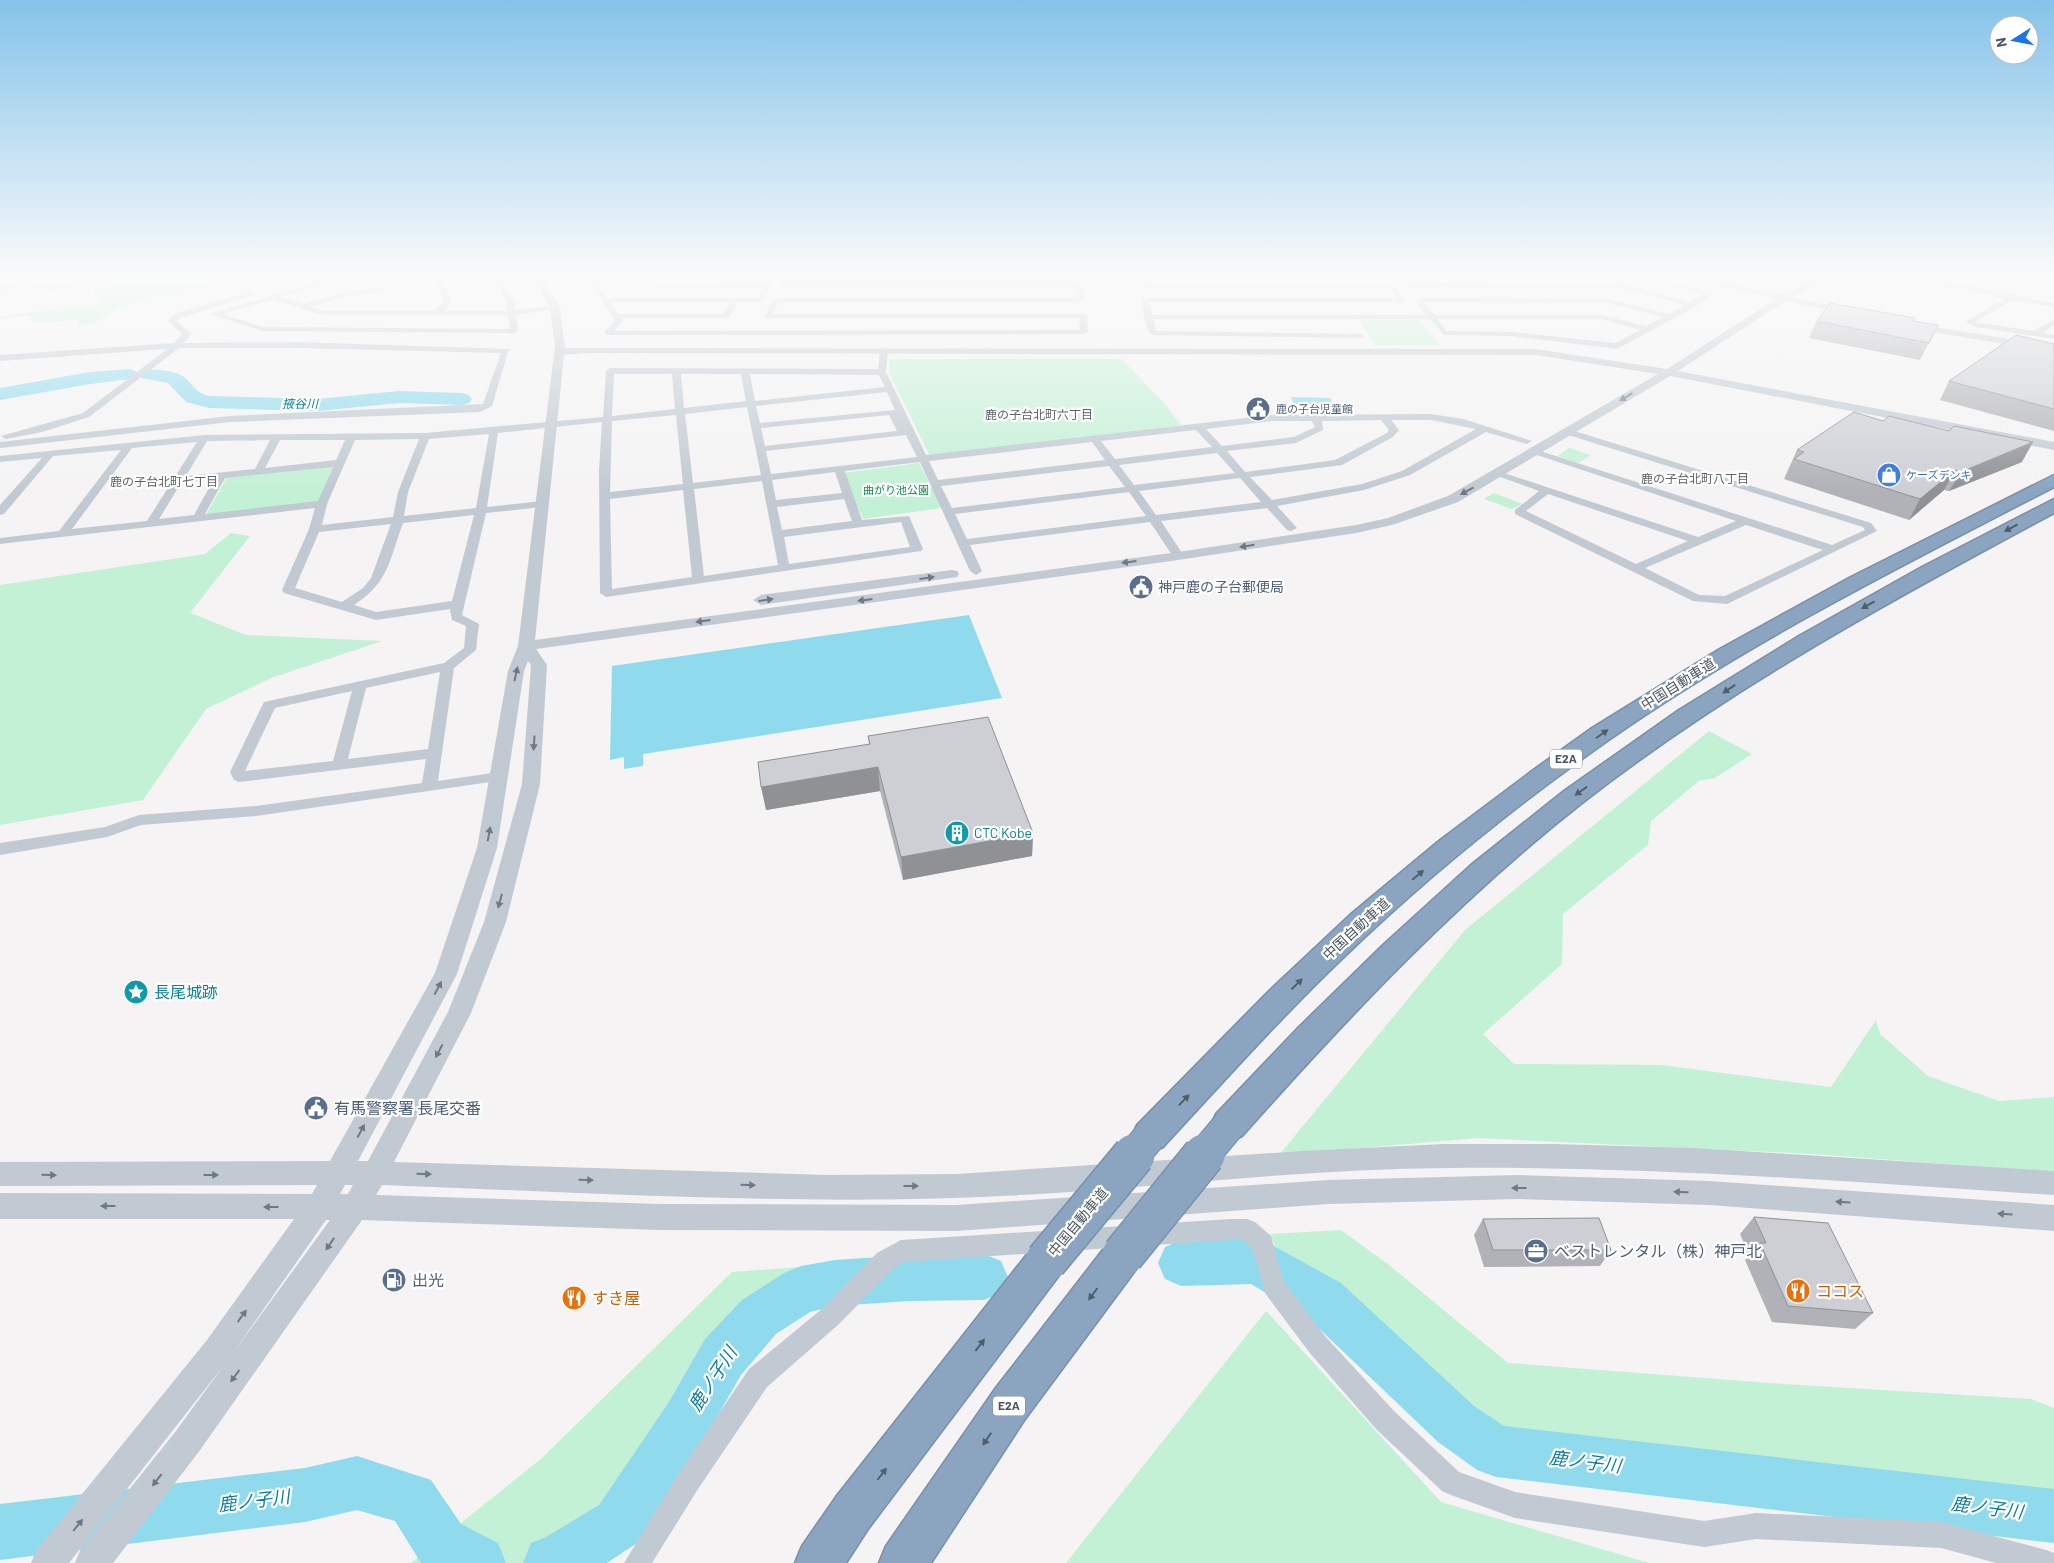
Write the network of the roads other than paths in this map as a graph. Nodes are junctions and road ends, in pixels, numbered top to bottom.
1 (162, 347) edge
2 (175, 347) edge
3 (372, 347) edge
4 (559, 347) edge
5 (930, 347) edge
6 (1367, 347) edge
7 (1689, 347) edge
8 (1705, 347) edge
9 (2041, 347) edge
10 (2054, 349) edge
11 (930, 350) junction
12 (884, 351) junction
13 (1370, 351) junction
14 (560, 352) junction
15 (0, 358) edge
16 (1650, 369) junction
17 (676, 372) junction
18 (745, 372) junction
19 (882, 372) junction
20 (1668, 373) junction
21 (890, 389) junction
22 (752, 403) junction
23 (680, 411) junction
24 (1384, 417) junction
25 (1316, 418) junction
26 (608, 419) junction
27 (552, 425) junction
28 (756, 426) junction
29 (1198, 426) junction
30 (1485, 428) junction
31 (494, 431) junction
32 (1568, 432) junction
33 (0, 436) edge
34 (425, 436) junction
35 (204, 438) junction
36 (351, 438) junction
37 (1094, 438) junction
38 (276, 439) junction
39 (130, 444) junction
40 (0, 446) edge
41 (1530, 446) junction
42 (2054, 446) edge
43 (761, 449) junction
44 (1220, 450) junction
45 (52, 452) junction
46 (0, 459) edge
47 (924, 459) junction
48 (1113, 462) junction
49 (340, 463) junction
50 (840, 468) junction
51 (258, 472) junction
52 (1497, 474) junction
53 (1242, 475) junction
54 (221, 476) junction
55 (767, 477) junction
56 (178, 480) junction
57 (2054, 480) edge
58 (935, 484) junction
59 (688, 487) junction
60 (1132, 489) junction
61 (1547, 490) junction
62 (848, 495) junction
63 (606, 496) junction
64 (322, 504) junction
65 (542, 504) junction
66 (772, 504) junction
67 (1270, 504) junction
68 (2054, 505) edge
69 (480, 510) junction
70 (0, 512) edge
71 (948, 512) junction
72 (1153, 518) junction
73 (197, 519) junction
74 (398, 520) junction
75 (1745, 521) junction
76 (858, 524) junction
77 (150, 525) junction
78 (1291, 528) junction
79 (315, 529) junction
80 (778, 534) junction
81 (62, 535) junction
82 (1699, 541) junction
83 (0, 542) edge
84 (962, 543) junction
85 (1833, 549) junction
86 (1174, 550) junction
87 (784, 566) junction
88 (1636, 568) junction
89 (976, 571) junction
90 (698, 579) junction
91 (457, 604) junction
92 (343, 607) junction
93 (526, 640) junction
94 (448, 666) junction
95 (360, 685) junction
96 (434, 752) junction
97 (339, 764) junction
98 (499, 777) junction
99 (429, 788) junction
100 (0, 849) edge
101 (375, 1173) junction
102 (0, 1174) edge
103 (338, 1174) junction
104 (2054, 1183) edge
105 (0, 1206) edge
106 (319, 1207) junction
107 (355, 1207) junction
108 (2054, 1218) edge
109 (48, 1563) edge
110 (92, 1563) edge
111 (636, 1563) edge
112 (819, 1563) edge
113 (903, 1563) edge
114 (2046, 1563) edge

1 - 15 street
2 - 33 street
3 - 40 street
4 - 14 street
5 - 11 street
6 - 13 street
7 - 16 street
8 - 20 street
9 - 10 street
11 - 12 street
11 - 13 street
12 - 14 street
12 - 19 street
13 - 16 street
14 - 27 street
16 - 20 street
16 - 41 street
17 - 18 street
17 - 23 street
17 - 26 street
18 - 19 street
18 - 22 street
19 - 21 street
20 -> 32 street
20 - 42 street
21 - 22 street
21 - 47 street
22 - 23 street
22 - 28 street
23 - 26 street
23 - 59 street
24 - 25 street
24 - 30 street
24 - 53 street
25 - 29 street
25 - 44 street
26 - 27 street
26 - 63 street
27 - 31 street
27 - 65 street
28 - 43 street
28 - 43 street
29 - 37 street
29 - 44 street
30 - 41 street
30 - 67 street
31 - 34 street
31 - 69 street
32 - 41 street
32 - 85 street
34 - 36 street
34 - 74 street
35 - 38 street
35 - 39 street
35 - 56 street
36 - 38 street
36 - 49 street
37 - 47 street
37 - 48 street
38 - 51 street
39 - 45 street
39 - 81 street
41 - 52 street
41 - 75 street
41 - 78 street
43 - 55 street
44 - 48 street
44 - 53 street
45 - 46 street
45 - 70 street
47 - 50 street
47 - 58 street
48 - 58 street
48 - 60 street
49 - 51 street
49 - 64 street
50 - 55 street
50 - 62 street
51 - 54 street
52 - 61 street
52 -> 86 street
53 - 60 street
53 - 67 street
54 - 56 street
54 - 73 street
55 - 59 street
55 - 66 street
56 - 77 street
112 -> 57 highway, 中国自動車道 / E2A, bridge
58 - 71 street
59 - 63 street
59 - 90 street
60 - 71 street
60 - 72 street
61 - 82 street
61 - 88 street
62 - 66 street
62 - 76 street
63 - 90 street
64 - 73 street
64 - 79 street
65 - 69 street
65 - 93 street
66 - 80 street
67 - 72 street
67 - 78 street
68 -> 113 highway, E2A, bridge
69 - 74 street
69 - 91 street
71 - 84 street
72 - 84 street
72 - 86 street
73 - 77 street
74 - 79 street
74 - 92 street
75 - 82 street
75 - 85 street
76 - 80 street
76 - 87 street
77 - 81 street
78 - 86 street
79 - 92 street
80 - 87 street
81 - 83 street
82 - 88 street
84 - 89 street
85 - 88 street
86 - 89 street
86 -> 93 street
87 - 90 street
93 -> 89 street
91 - 92 street
91 - 94 street
98 -> 93 street
93 -> 101 street
94 - 95 street
94 - 96 street
95 - 97 street
95 - 97 street
96 - 97 street
96 - 99 street
98 - 99 street
103 -> 98 street
99 - 100 street
101 - 103 street
101 -> 104 street
101 - 107 street
102 -> 103 street
103 - 106 street
106 -> 105 street
106 - 107 street
109 -> 106 street
108 -> 107 street
107 -> 110 street
111 - 114 street

